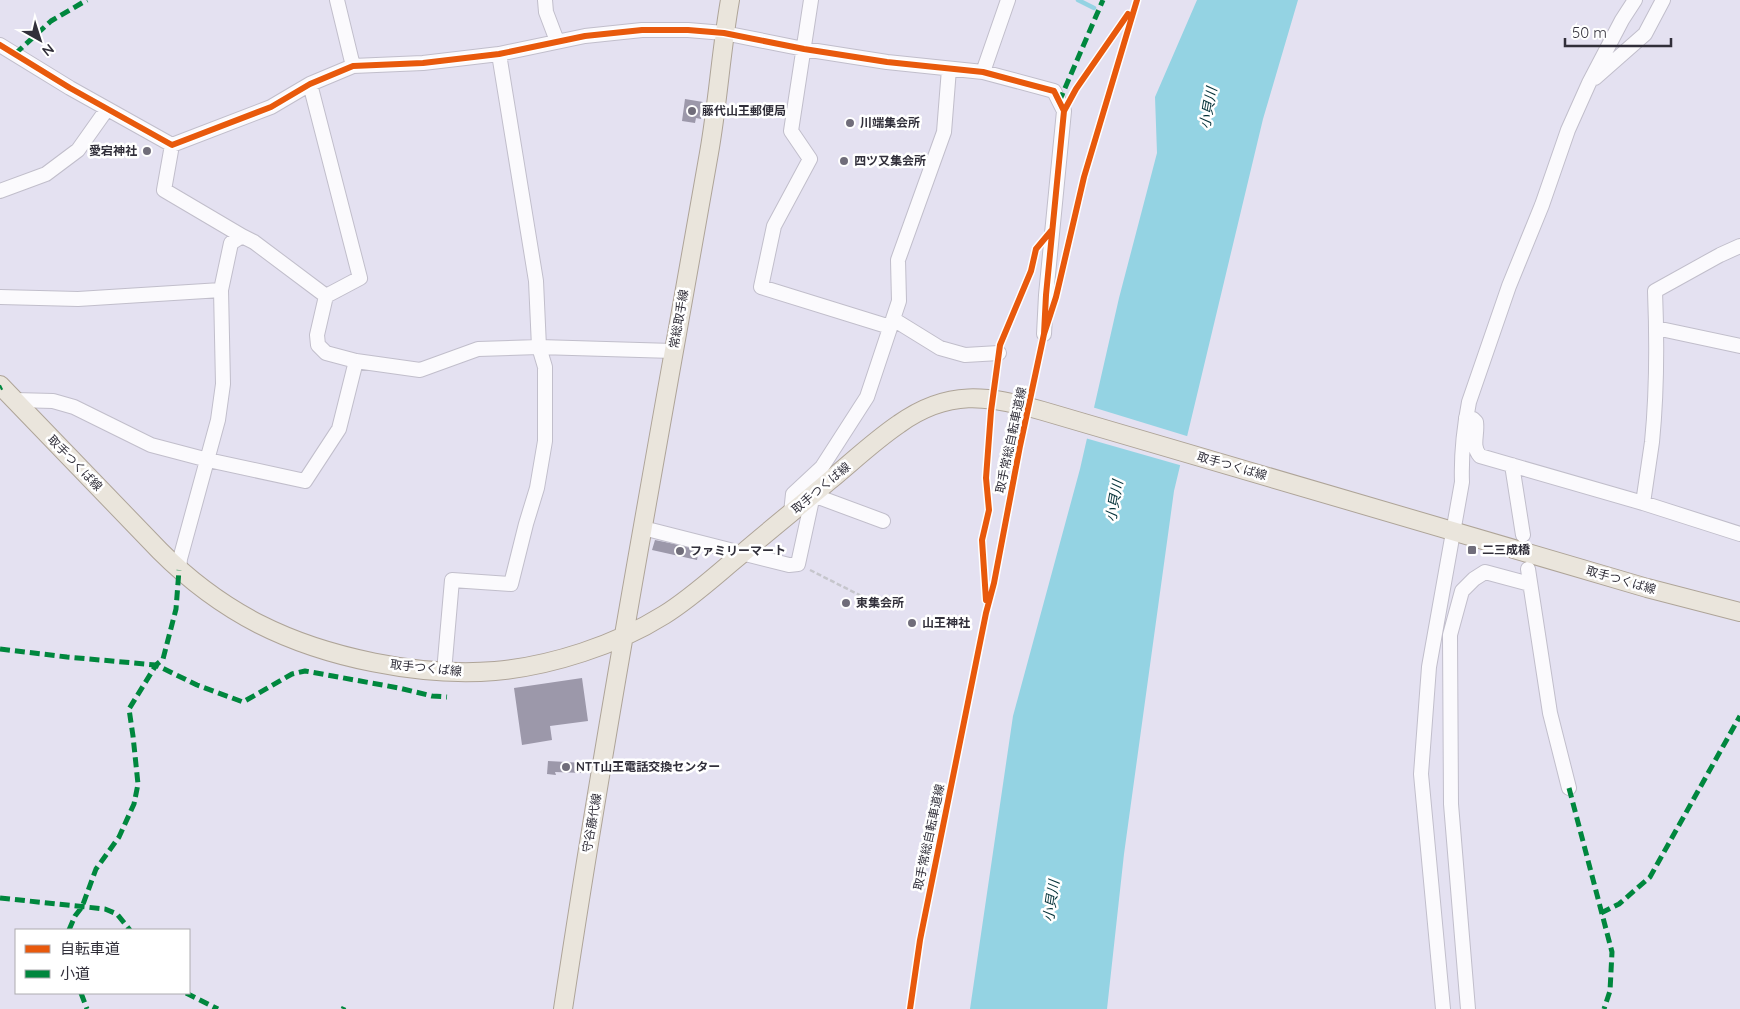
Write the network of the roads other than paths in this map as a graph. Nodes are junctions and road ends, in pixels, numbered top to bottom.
1 (337, 0) edge
2 (545, 0) edge
3 (730, 0) edge
4 (811, 0) edge
5 (1008, 0) edge
6 (1636, 0) edge
7 (1663, 0) edge
8 (724, 33) junction
9 (557, 42) junction
10 (0, 45) edge
11 (804, 49) junction
12 (499, 54) junction
13 (353, 66) junction
14 (949, 69) junction
15 (983, 72) junction
16 (1589, 83) junction
17 (310, 84) junction
18 (107, 109) junction
19 (172, 145) junction
20 (0, 192) edge
21 (242, 236) junction
22 (1740, 246) edge
23 (221, 290) junction
24 (326, 296) junction
25 (0, 297) edge
26 (891, 323) junction
27 (1656, 328) junction
28 (1044, 334) dead end
29 (539, 346) junction
30 (1740, 346) edge
31 (673, 351) junction
32 (999, 353) dead end
33 (356, 361) junction
34 (0, 385) edge
35 (15, 400) junction
36 (1466, 418) junction
37 (208, 460) junction
38 (1512, 465) junction
39 (813, 495) junction
40 (1643, 504) junction
41 (791, 513) junction
42 (883, 521) dead end
43 (643, 528) junction
44 (1446, 529) junction
45 (1740, 534) edge
46 (1523, 535) dead end
47 (743, 552) junction
48 (1528, 569) dead end
49 (179, 570) junction
50 (1530, 584) junction
51 (1740, 612) edge
52 (624, 636) junction
53 (444, 672) junction
54 (1569, 788) dead end
55 (563, 1009) edge
56 (1442, 1009) edge
57 (1468, 1009) edge

1 - 13 street
2 - 9 street
3 - 8 main road, 常総取手線
4 - 11 street
5 - 15 street
6 - 16 street
7 - 16 street
8 - 9 street
8 - 11 street
8 - 31 main road, 常総取手線
9 - 12 street
10 - 18 street
11 - 14 street
11 - 26 street
12 - 13 street
12 - 29 street
13 - 17 street
14 - 15 street
14 - 26 street
15 - 28 street
16 - 36 street
17 - 19 street
17 - 24 street
18 - 19 street
18 - 20 street
19 - 21 street
21 - 23 street
21 - 24 street
22 - 27 street
23 - 25 street
23 - 37 street
24 - 33 street
26 - 32 street
26 - 41 street
27 - 30 street
27 - 40 street
29 - 31 street
29 - 33 street
29 - 53 street
31 - 43 main road, 常総取手線
33 - 37 street
34 - 35 main road, 取手つくば線
35 - 37 street
35 - 49 main road, 取手つくば線
36 - 38 street
36 - 44 street
37 - 49 street
38 - 40 street
38 - 46 street
39 - 41 main road, 取手つくば線
39 - 42 street
39 - 44 main road, 取手つくば線
39 - 47 street
40 - 45 street
41 - 47 main road, 取手つくば線
43 - 47 street
43 - 52 main road, 常総取手線
44 - 51 main road, 取手つくば線
44 - 56 street
47 - 52 main road, 取手つくば線
48 - 50 street
49 - 53 main road, 取手つくば線
50 - 54 street
50 - 57 street
52 - 53 main road, 取手つくば線
52 - 55 main road, 守谷藤代線

